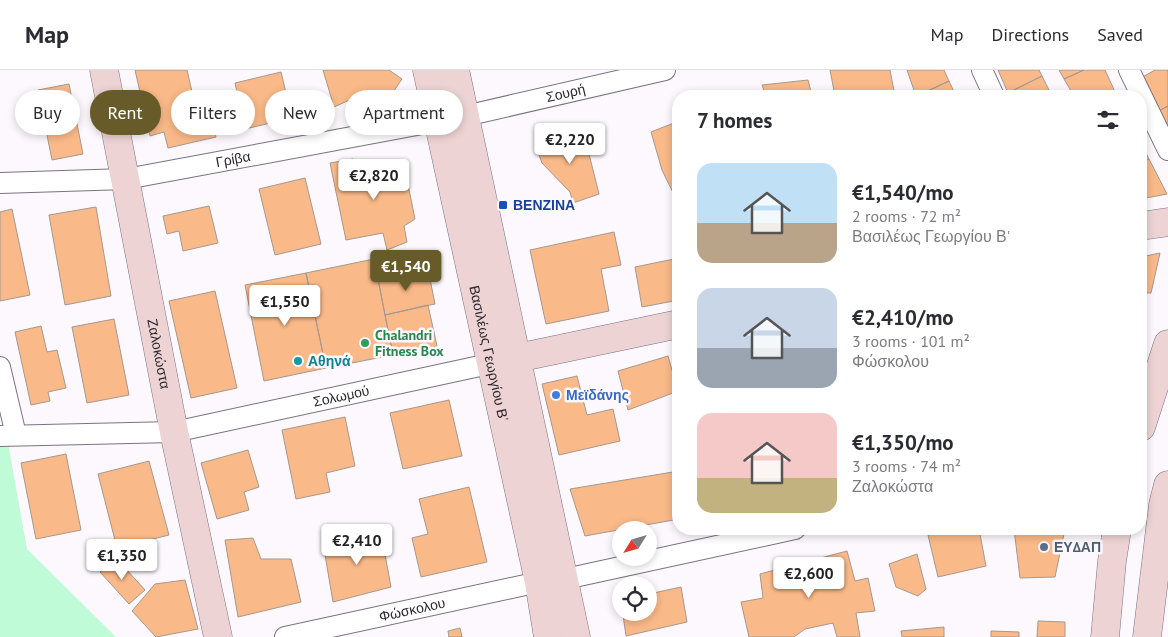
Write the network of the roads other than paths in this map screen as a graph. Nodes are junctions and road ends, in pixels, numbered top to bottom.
1 (104, 70) edge
2 (427, 70) edge
3 (455, 70) edge
4 (665, 70) edge
5 (982, 70) edge
6 (1129, 70) edge
7 (431, 90) edge
8 (991, 90) edge
9 (1139, 90) edge
10 (1147, 107) edge
11 (465, 116) junction
12 (363, 135) edge
13 (441, 135) edge
14 (1168, 150) edge
15 (126, 179) junction
16 (0, 183) edge
17 (1168, 222) edge
18 (1147, 225) edge
19 (672, 325) edge
20 (1168, 344) edge
21 (517, 358) junction
22 (491, 364) junction
23 (0, 367) edge
24 (1147, 409) edge
25 (174, 432) junction
26 (8, 436) edge
27 (1168, 485) edge
28 (1164, 534) edge
29 (767, 535) edge
30 (1117, 535) edge
31 (565, 579) junction
32 (539, 582) junction
33 (218, 637) edge
34 (285, 637) edge
35 (548, 637) edge
36 (576, 637) edge
37 (1105, 637) edge
38 (1147, 637) edge

1 - 15 street, Ζαλοκώστα
2 - 7 street, Βασιλέως Γεωργίου Β'
3 - 11 street, Βασιλέως Γεωργίου Β'
4 - 11 street, Σουρή
5 - 8 street
6 - 9 street
10 - 14 street
11 - 21 street, Βασιλέως Γεωργίου Β'
12 - 15 street, Γρίβα
13 - 22 street, Βασιλέως Γεωργίου Β'
15 - 16 street, Γρίβα
15 - 25 street, Ζαλοκώστα
17 - 18 street
19 - 21 street, Σολωμού
20 - 24 street
21 - 22 street, Σολωμού
21 - 31 street, Βασιλέως Γεωργίου Β'
22 - 25 street, Σολωμού
22 - 32 street, Βασιλέως Γεωργίου Β'
23 - 26 street
25 - 26 street, Σολωμού
25 - 33 street, Ζαλοκώστα
27 - 28 street
28 - 38 street
29 - 31 street
30 - 37 street
31 - 36 street, Βασιλέως Γεωργίου Β'
32 - 34 street, Φώσκολου
32 - 35 street, Βασιλέως Γεωργίου Β'

